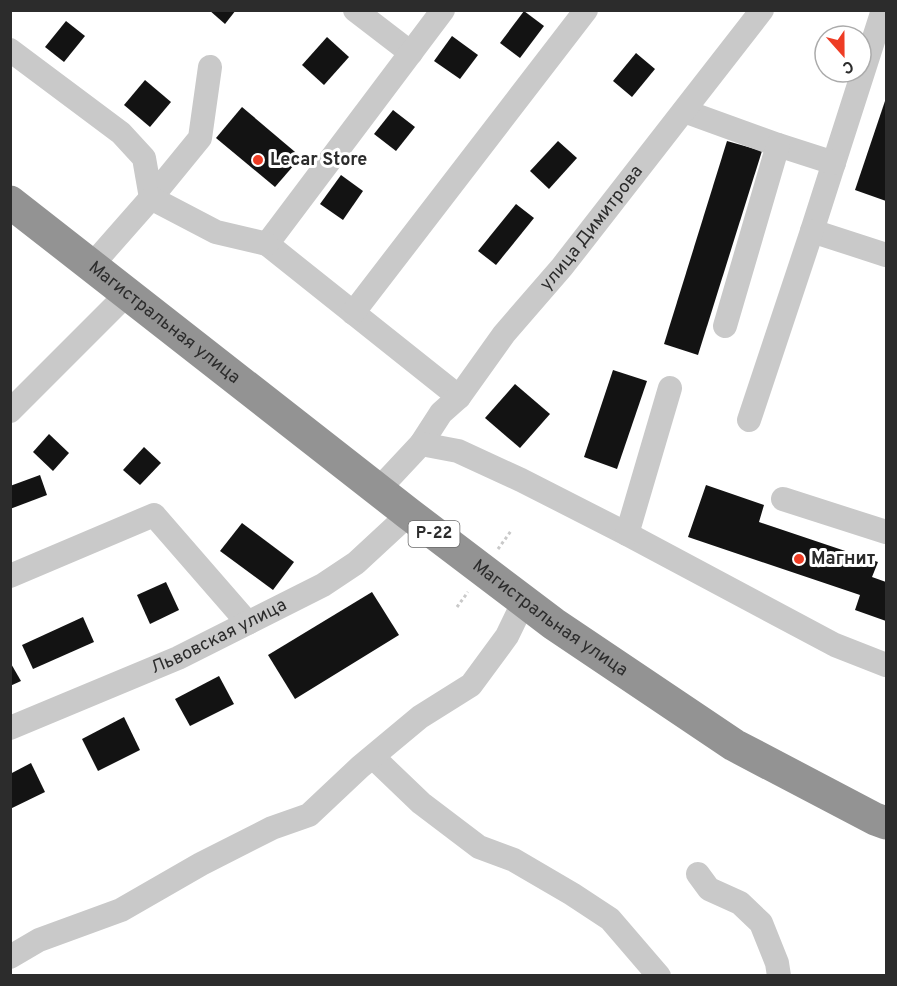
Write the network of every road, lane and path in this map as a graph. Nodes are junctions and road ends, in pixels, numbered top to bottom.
1 (355, 10) edge
2 (443, 10) edge
3 (586, 10) edge
4 (762, 10) edge
5 (883, 10) edge
6 (10, 50) edge
7 (411, 53) junction
8 (210, 67) dead end
9 (684, 111) junction
10 (778, 145) junction
11 (834, 163) junction
12 (151, 198) junction
13 (10, 202) edge
14 (812, 231) junction
15 (267, 244) junction
16 (886, 255) edge
17 (92, 265) junction
18 (128, 293) junction
19 (353, 313) junction
20 (725, 326) dead end
21 (670, 388) dead end
22 (459, 397) junction
23 (10, 411) edge
24 (749, 420) dead end
25 (421, 444) junction
26 (378, 490) junction
27 (783, 499) dead end
28 (409, 514) junction
29 (886, 532) edge
30 (627, 534) junction
31 (10, 576) edge
32 (524, 601) junction
33 (248, 623) junction
34 (886, 665) edge
35 (10, 728) edge
36 (373, 757) junction
37 (886, 823) edge
38 (698, 874) dead end
39 (10, 957) edge
40 (659, 975) edge
41 (779, 975) edge

1 - 7 street
2 - 7 street
3 - 19 street
4 - 9 street, улица Димитрова
5 - 11 street
6 - 12 street
7 - 15 street
8 - 12 street
9 - 10 street
9 - 22 street, улица Димитрова
10 - 11 street
10 - 20 street
11 - 14 street
12 - 15 street
12 - 17 street
13 - 17 highway, Магистральная улица / Р-22
14 - 16 street
14 - 24 street
15 - 19 street
17 - 18 highway, Магистральная улица / Р-22
18 - 23 street
18 - 26 highway, Магистральная улица / Р-22
19 - 22 street
21 - 30 street
22 - 25 street, улица Димитрова
25 - 26 street, улица Димитрова
25 - 30 street
26 - 28 highway, Магистральная улица / Р-22
27 - 29 street
28 - 32 highway, Магистральная улица / Р-22
28 - 33 street, Львовская улица
30 - 34 street
31 - 33 street
32 - 36 street
32 - 37 highway, Магистральная улица / Р-22
33 - 35 street, Львовская улица
36 - 39 street
36 - 40 street
38 - 41 street

